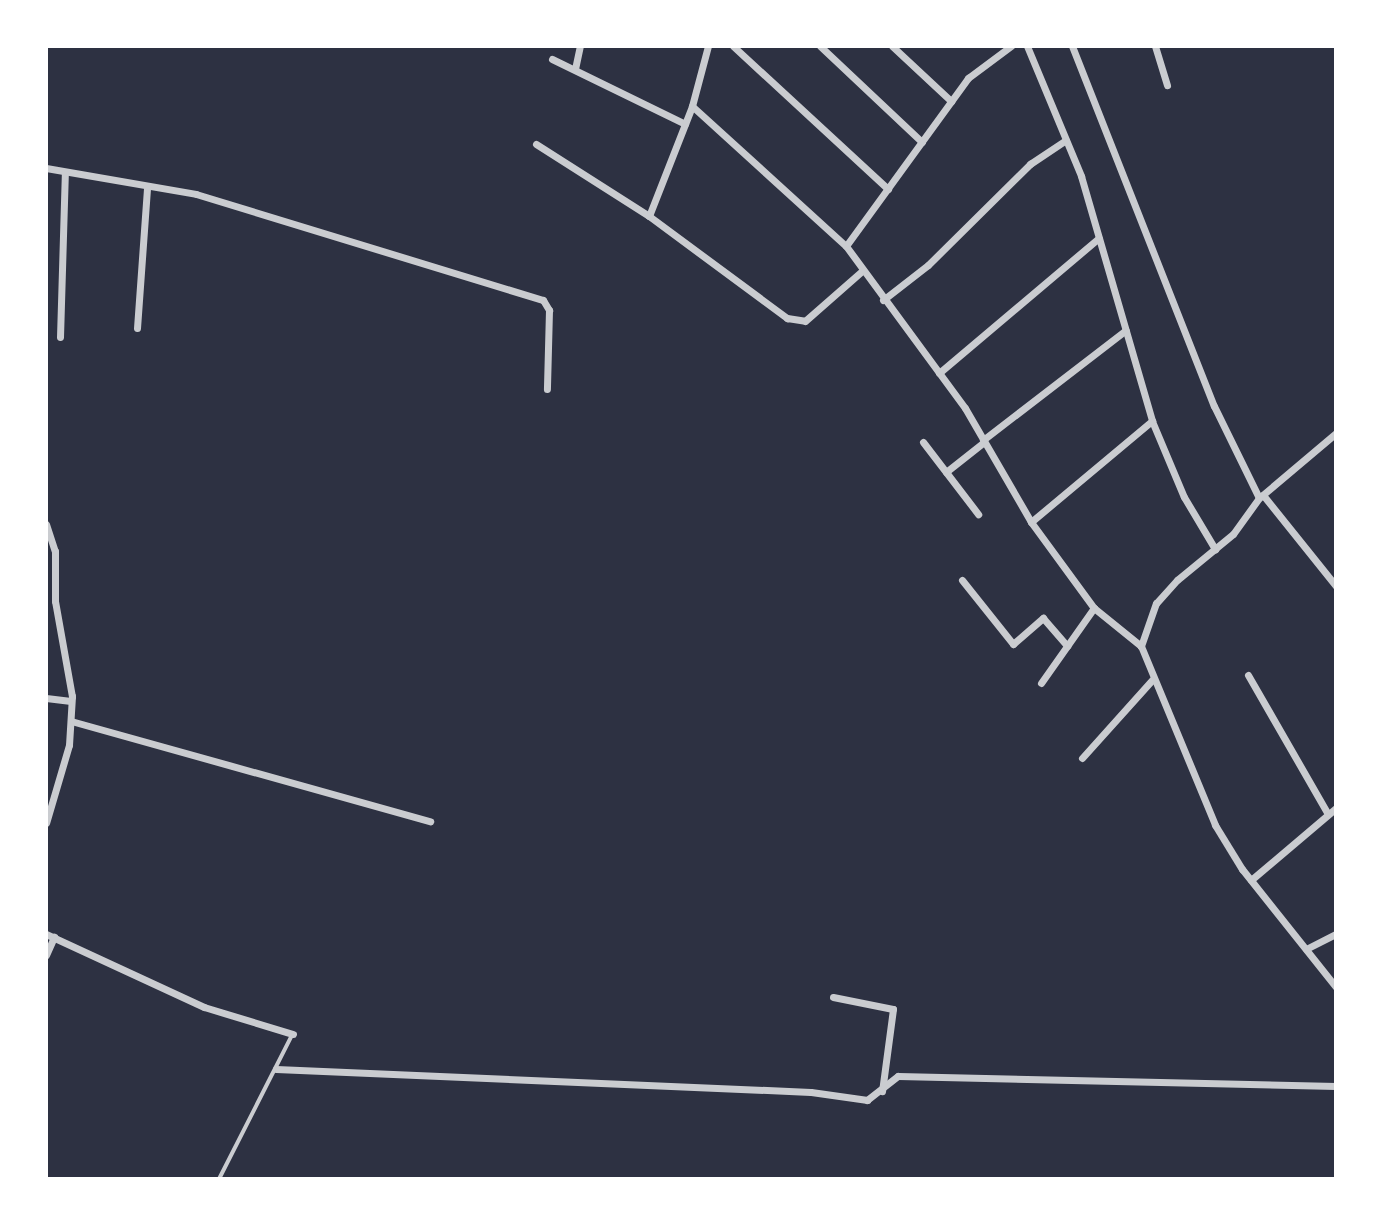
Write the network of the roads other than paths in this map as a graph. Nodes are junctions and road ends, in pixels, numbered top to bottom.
1 (580, 46) edge
2 (708, 46) edge
3 (733, 46) edge
4 (820, 46) edge
5 (892, 46) edge
6 (1011, 46) edge
7 (1027, 46) edge
8 (1072, 46) edge
9 (1155, 46) edge
10 (552, 59) dead end
11 (575, 69) junction
12 (1167, 85) dead end
13 (951, 101) junction
14 (692, 106) junction
15 (685, 124) junction
16 (1066, 140) junction
17 (922, 142) junction
18 (536, 144) dead end
19 (46, 168) edge
20 (65, 173) junction
21 (147, 187) junction
22 (888, 189) junction
23 (649, 216) junction
24 (1099, 238) junction
25 (846, 246) junction
26 (862, 271) junction
27 (883, 300) junction
28 (137, 328) dead end
29 (1126, 330) junction
30 (60, 337) dead end
31 (939, 373) junction
32 (547, 389) dead end
33 (1152, 421) junction
34 (1336, 433) edge
35 (983, 441) junction
36 (923, 442) dead end
37 (946, 472) junction
38 (1261, 496) junction
39 (978, 514) dead end
40 (1031, 522) junction
41 (46, 524) edge
42 (1215, 549) junction
43 (962, 580) dead end
44 (1336, 586) edge
45 (1094, 608) junction
46 (1067, 646) junction
47 (1141, 646) junction
48 (1248, 675) dead end
49 (1152, 680) junction
50 (1041, 683) dead end
51 (46, 698) edge
52 (71, 701) junction
53 (71, 721) junction
54 (1082, 758) dead end
55 (1336, 808) edge
56 (1328, 814) junction
57 (430, 821) dead end
58 (46, 823) edge
59 (1251, 880) junction
60 (1336, 934) edge
61 (50, 935) edge
62 (1306, 949) junction
63 (46, 955) edge
64 (1336, 987) edge
65 (833, 997) dead end
66 (293, 1034) joint
67 (276, 1069) junction
68 (1336, 1086) edge
69 (882, 1091) junction
70 (219, 1179) edge

1 - 11 street
2 - 14 street
3 - 22 street
4 - 17 street
5 - 13 street
6 - 13 street
7 - 16 street
8 - 38 street
9 - 12 street
10 - 11 street
11 - 15 street
13 - 17 street
14 - 15 street
14 - 25 street
15 - 23 street
16 - 24 street
16 - 27 street
17 - 22 street
18 - 23 street
19 - 20 street
20 - 21 street
20 - 30 street
21 - 28 street
21 - 32 street
22 - 25 street
23 - 26 street
24 - 29 street
24 - 31 street
25 - 26 street
26 - 27 street
27 - 31 street
29 - 33 street
29 - 35 street
31 - 35 street
33 - 40 street
33 - 42 street
34 - 38 street
35 - 37 street
35 - 40 street
36 - 37 street
37 - 39 street
38 - 42 street
38 - 44 street
40 - 45 street
41 - 52 street
42 - 47 street
43 - 46 street
45 - 46 street
45 - 47 street
46 - 50 street
47 - 49 street
48 - 56 street
49 - 54 street
49 - 59 street
51 - 52 street
52 - 53 street
53 - 57 street
53 - 58 street
55 - 56 street
56 - 59 street
59 - 62 street
60 - 62 street
61 - 63 street
61 - 66 street
62 - 64 street
65 - 69 street
66 - 67 lane
67 - 69 street
67 - 70 lane
68 - 69 street

